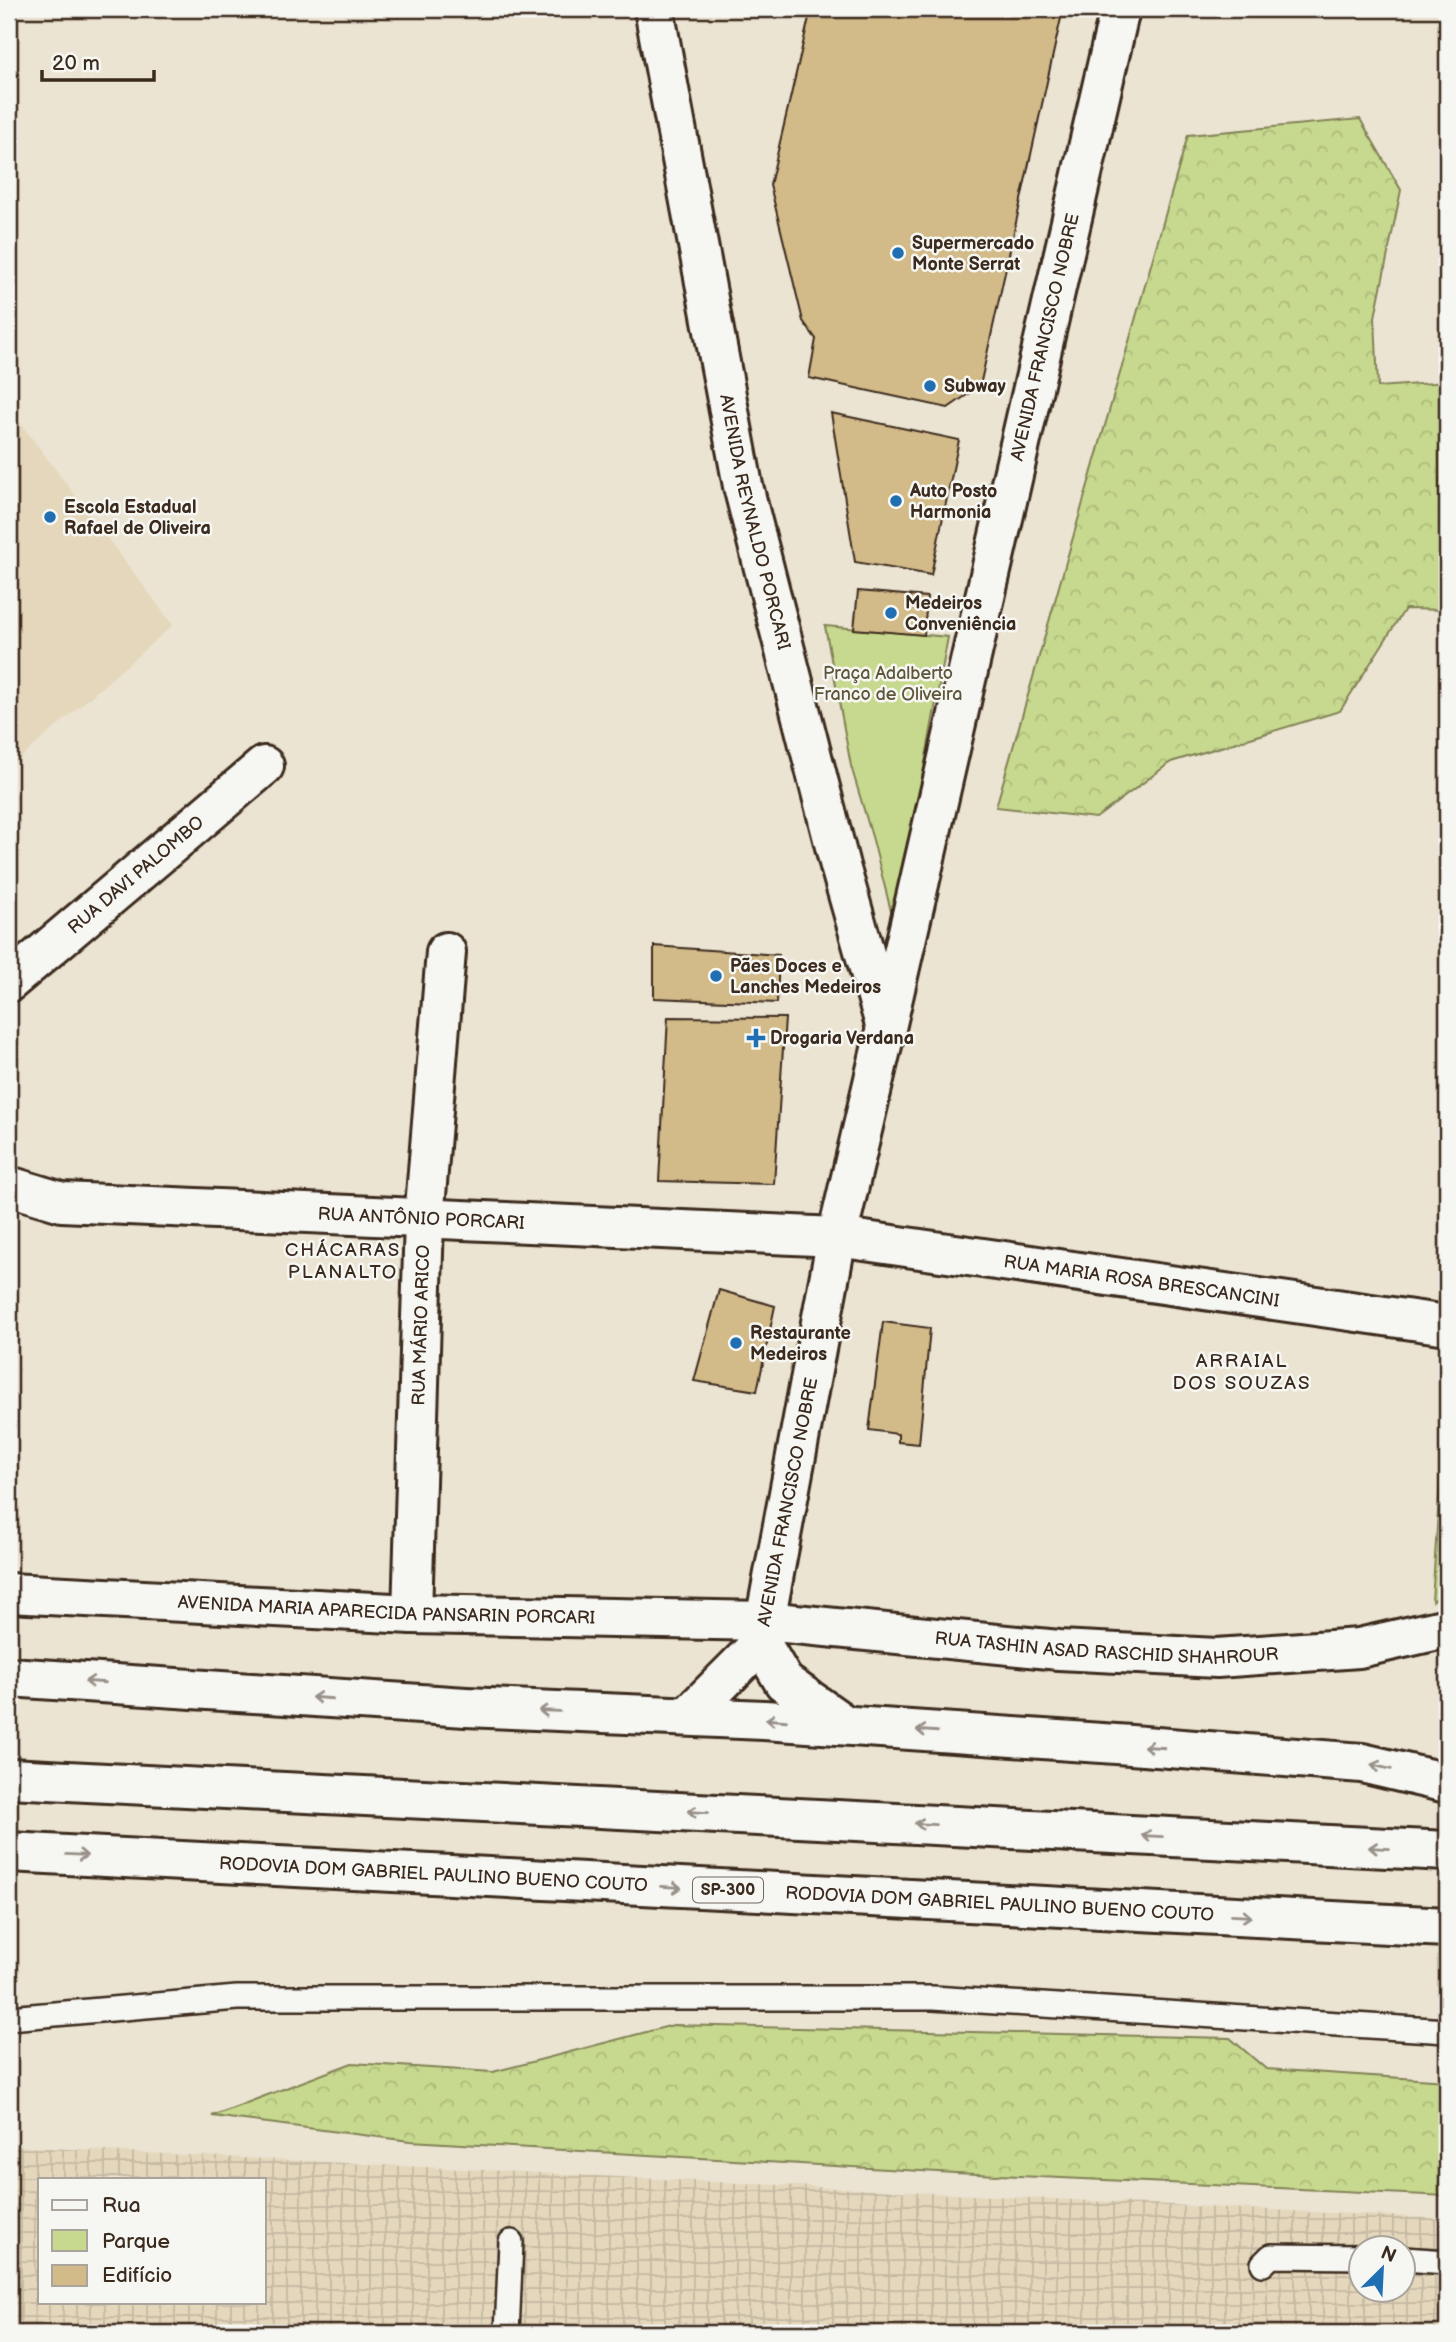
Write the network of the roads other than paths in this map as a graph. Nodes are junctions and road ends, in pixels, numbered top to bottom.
1 (654, 9) edge
2 (1120, 9) edge
3 (264, 766) dead end
4 (913, 911) junction
5 (859, 932) junction
6 (446, 952) dead end
7 (9, 982) edge
8 (886, 1028) junction
9 (9, 1186) edge
10 (424, 1220) junction
11 (837, 1237) junction
12 (1447, 1325) edge
13 (9, 1593) edge
14 (412, 1614) junction
15 (1447, 1628) edge
16 (763, 1632) junction
17 (9, 1677) edge
18 (688, 1716) junction
19 (845, 1725) junction
20 (9, 1777) edge
21 (1447, 1783) edge
22 (1447, 1851) edge
23 (9, 1852) edge
24 (1447, 1927) edge
25 (9, 2018) edge
26 (1447, 2031) edge
27 (511, 2242) dead end
28 (1348, 2257) edge
29 (1418, 2260) edge
30 (1447, 2262) edge
31 (1263, 2264) dead end
32 (507, 2333) edge

1 - 5 main road, AVENIDA REYNALDO PORCARI
2 - 4 main road, AVENIDA FRANCISCO NOBRE
3 - 7 main road, RUA DAVI PALOMBO
4 - 5 main road
4 - 8 main road, AVENIDA FRANCISCO NOBRE
5 - 8 main road, AVENIDA REYNALDO PORCARI
6 - 10 main road, RUA MÁRIO ARICO
8 - 11 main road, AVENIDA FRANCISCO NOBRE
9 - 10 main road, RUA ANTÔNIO PORCARI
10 - 11 main road, RUA ANTÔNIO PORCARI
10 - 14 main road, RUA MÁRIO ARICO
11 - 12 main road, RUA MARIA ROSA BRESCANCINI
11 - 16 main road, AVENIDA FRANCISCO NOBRE
13 - 14 main road, AVENIDA MARIA APARECIDA PANSARIN PORCARI
14 - 16 main road, AVENIDA MARIA APARECIDA PANSARIN PORCARI
15 - 16 main road, RUA TASHIN ASAD RASCHID SHAHROUR
16 - 18 main road, AVENIDA FRANCISCO NOBRE
16 - 19 main road, AVENIDA FRANCISCO NOBRE
18 -> 17 main road
19 -> 18 main road
21 -> 19 main road
22 -> 20 main road
23 -> 24 main road, RODOVIA DOM GABRIEL PAULINO BUENO COUTO / SP-300
25 - 26 lane
27 - 32 lane
28 - 31 lane
29 - 30 lane

